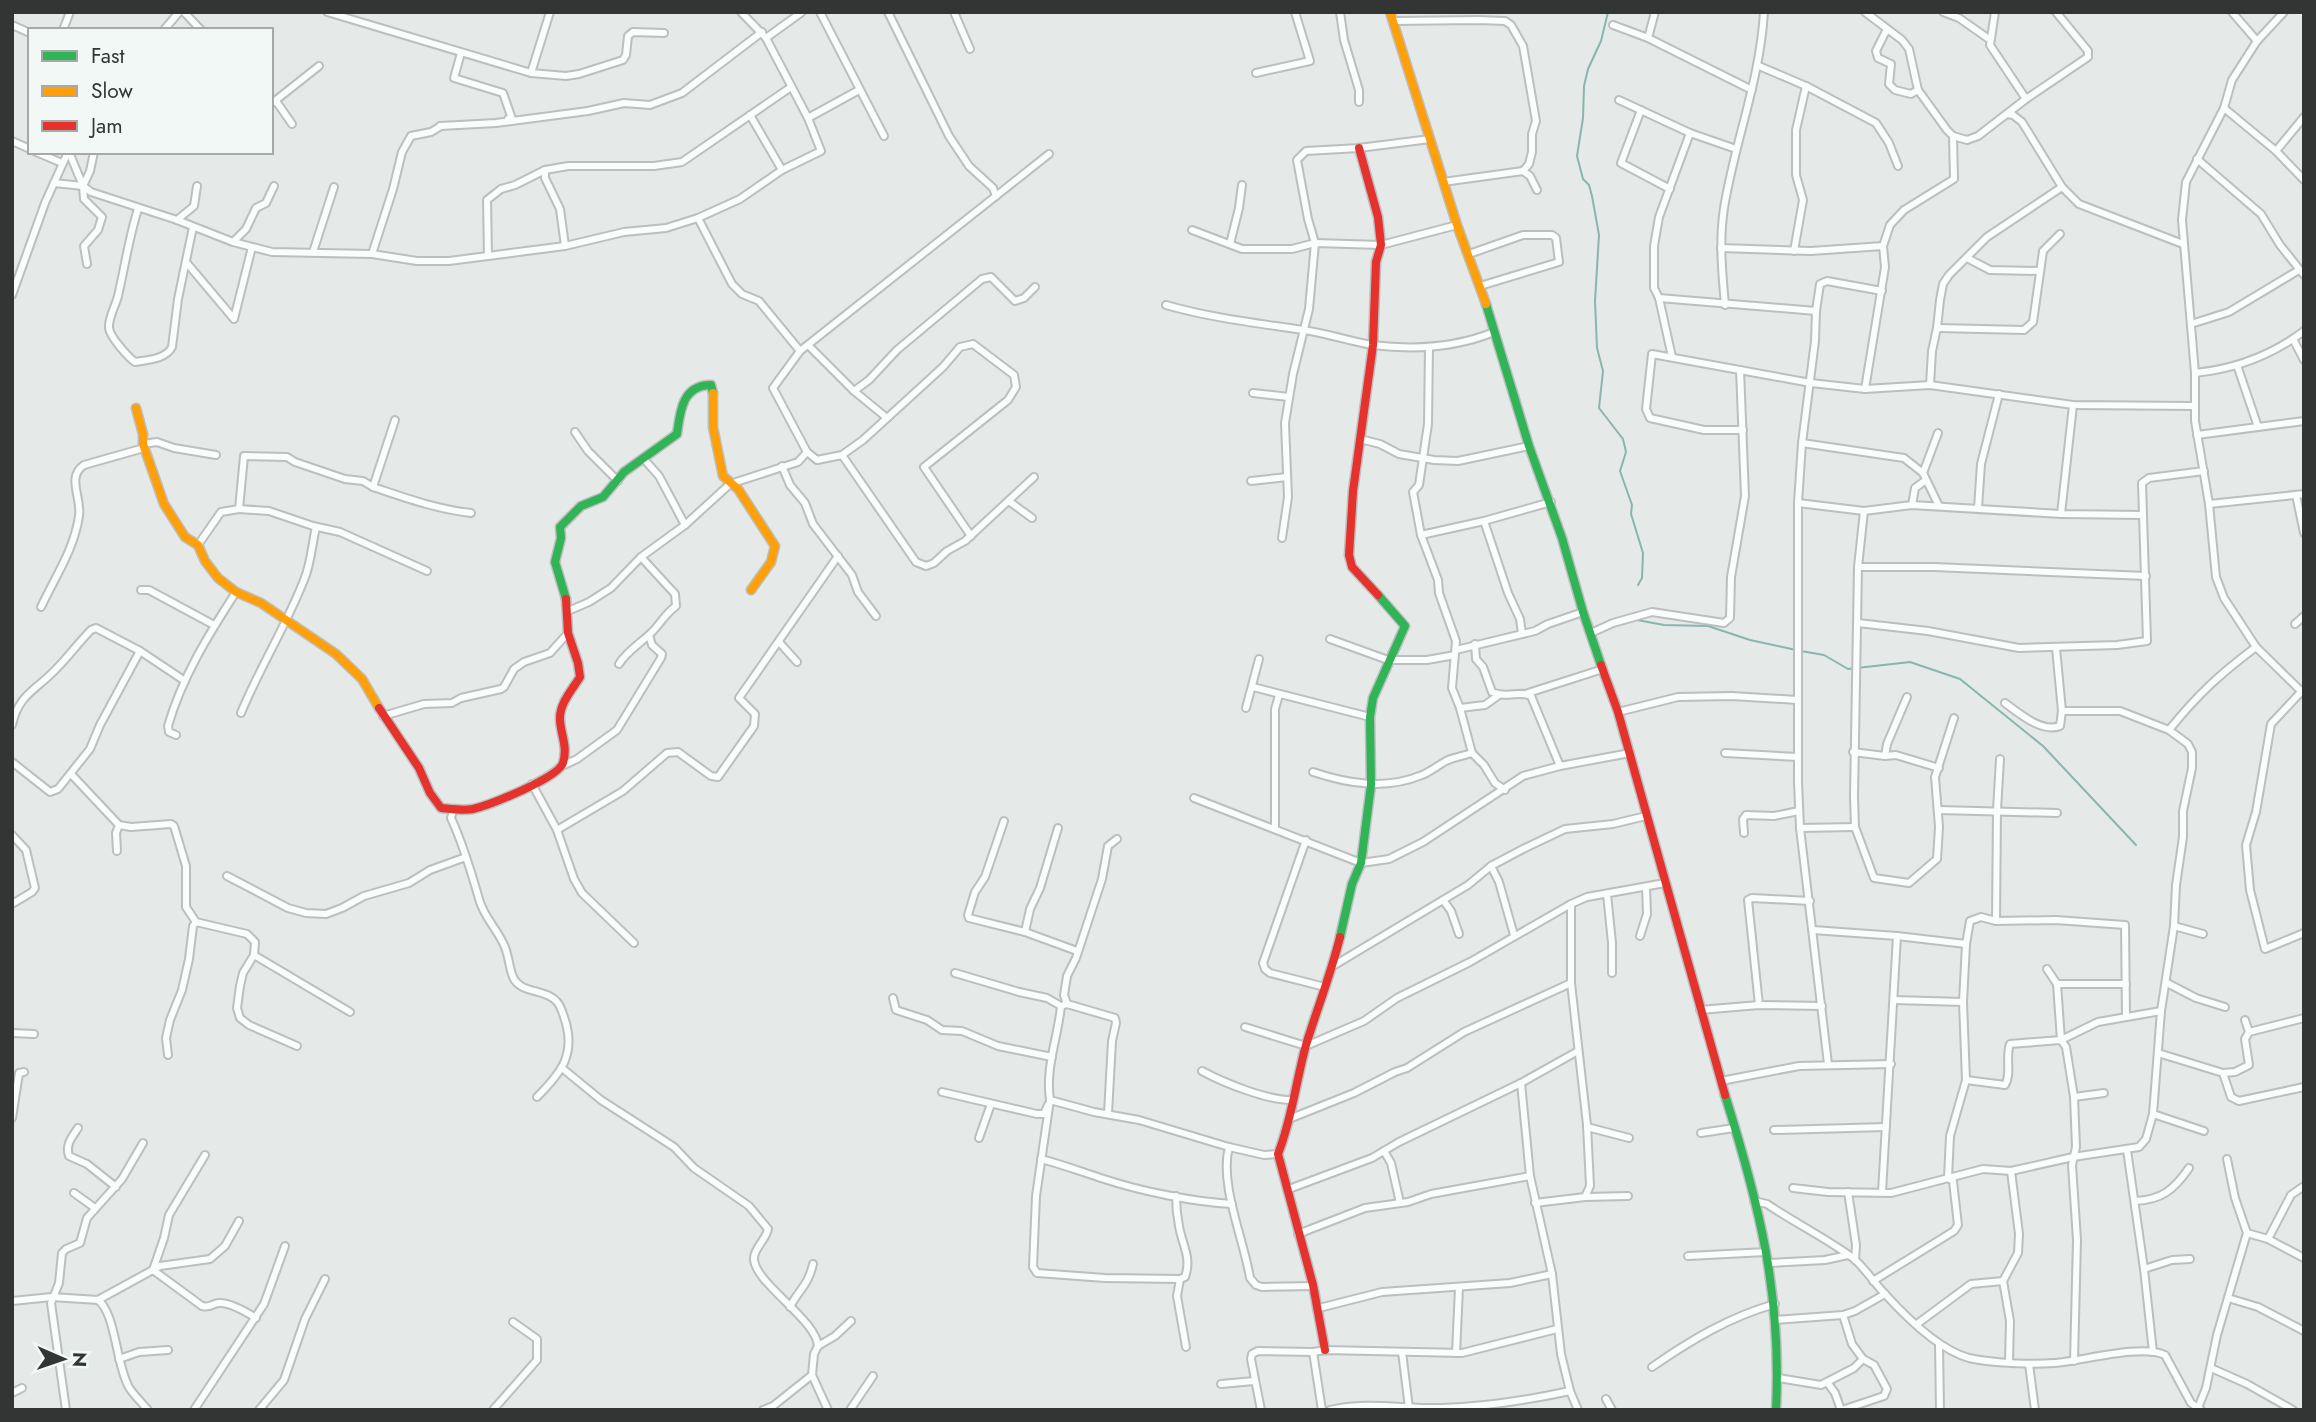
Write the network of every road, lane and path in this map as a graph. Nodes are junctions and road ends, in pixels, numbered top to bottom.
1 (182, 12) edge
2 (327, 12) edge
3 (364, 12) edge
4 (550, 12) edge
5 (741, 12) edge
6 (802, 12) edge
7 (820, 12) edge
8 (888, 12) edge
9 (954, 12) edge
10 (1295, 12) edge
11 (1340, 12) edge
12 (1655, 12) edge
13 (1764, 12) edge
14 (1865, 12) edge
15 (1943, 12) edge
16 (1995, 12) edge
17 (2056, 12) edge
18 (2232, 12) edge
19 (2284, 12) edge
20 (1479, 16) edge
21 (1391, 17) edge
22 (361, 22) junction
23 (12, 25) edge
24 (1613, 25) dead end
25 (166, 28) edge
26 (199, 28) edge
27 (1887, 29) junction
28 (28, 32) edge
29 (664, 33) dead end
30 (764, 35) junction
31 (1648, 38) junction
32 (1990, 39) junction
33 (2257, 41) junction
34 (970, 49) dead end
35 (461, 53) junction
36 (319, 66) dead end
37 (1759, 66) junction
38 (531, 73) junction
39 (1256, 73) dead end
40 (1806, 86) junction
41 (791, 87) junction
42 (859, 90) junction
43 (1752, 90) junction
44 (1918, 90) junction
45 (2026, 99) junction
46 (1619, 100) dead end
47 (274, 102) edge
48 (1360, 102) dead end
49 (2224, 108) junction
50 (1641, 110) junction
51 (2007, 114) junction
52 (750, 115) junction
53 (2304, 117) edge
54 (808, 118) junction
55 (292, 124) dead end
56 (440, 126) junction
57 (1690, 133) junction
58 (1953, 135) junction
59 (884, 136) dead end
60 (1430, 139) junction
61 (12, 141) edge
62 (28, 148) edge
63 (1359, 148) junction
64 (1736, 149) junction
65 (2276, 151) junction
66 (41, 154) edge
67 (67, 154) edge
68 (69, 154) edge
69 (94, 154) edge
70 (1049, 154) dead end
71 (2197, 159) junction
72 (62, 163) junction
73 (1898, 166) dead end
74 (545, 170) junction
75 (782, 170) junction
76 (1524, 171) junction
77 (2304, 180) edge
78 (1443, 182) junction
79 (54, 183) junction
80 (1242, 185) dead end
81 (83, 186) junction
82 (197, 186) dead end
83 (274, 186) dead end
84 (334, 187) dead end
85 (2062, 187) junction
86 (1670, 189) junction
87 (1537, 190) dead end
88 (996, 196) junction
89 (138, 209) junction
90 (698, 218) junction
91 (177, 220) junction
92 (1457, 225) junction
93 (193, 227) junction
94 (1192, 230) dead end
95 (2060, 234) dead end
96 (233, 242) junction
97 (1315, 243) junction
98 (1230, 244) junction
99 (2183, 244) junction
100 (1381, 245) junction
101 (565, 246) junction
102 (1883, 246) junction
103 (252, 247) junction
104 (1721, 248) junction
105 (1794, 251) junction
106 (313, 252) junction
107 (372, 254) junction
108 (1469, 254) junction
109 (488, 256) junction
110 (1967, 258) junction
111 (186, 262) junction
112 (87, 264) dead end
113 (2039, 271) junction
114 (2301, 272) edge
115 (1480, 286) junction
116 (1035, 287) dead end
117 (1882, 291) junction
118 (12, 295) edge
119 (1659, 298) junction
120 (1725, 304) junction
121 (1166, 305) dead end
122 (1816, 311) junction
123 (2191, 324) junction
124 (1937, 328) junction
125 (1305, 330) junction
126 (2304, 331) edge
127 (1494, 332) junction
128 (2293, 339) junction
129 (808, 345) junction
130 (1373, 345) junction
131 (1429, 347) junction
132 (800, 351) junction
133 (1672, 357) junction
134 (2304, 360) edge
135 (2237, 365) junction
136 (1740, 370) junction
137 (2195, 373) junction
138 (1811, 383) junction
139 (1930, 385) junction
140 (1865, 389) junction
141 (854, 391) junction
142 (1253, 393) dead end
143 (1999, 394) junction
144 (1289, 397) junction
145 (2073, 405) junction
146 (2194, 406) junction
147 (136, 408) dead end
148 (887, 418) junction
149 (395, 420) dead end
150 (2304, 421) edge
151 (2258, 427) junction
152 (1743, 430) junction
153 (575, 432) dead end
154 (1938, 433) dead end
155 (2197, 435) junction
156 (1360, 439) junction
157 (1802, 443) junction
158 (143, 446) junction
159 (1529, 446) junction
160 (807, 452) junction
161 (842, 454) junction
162 (216, 455) dead end
163 (643, 458) junction
164 (1424, 459) junction
165 (782, 466) junction
166 (2204, 471) junction
167 (1923, 472) junction
168 (1034, 477) dead end
169 (1287, 477) junction
170 (1927, 480) junction
171 (618, 481) junction
172 (1251, 481) dead end
173 (730, 484) junction
174 (373, 487) junction
175 (2300, 494) edge
176 (1010, 502) junction
177 (1551, 502) junction
178 (1798, 503) junction
179 (2209, 504) junction
180 (1912, 505) junction
181 (1939, 506) junction
182 (1978, 508) junction
183 (239, 509) junction
184 (1864, 511) junction
185 (471, 513) dead end
186 (2061, 514) junction
187 (2143, 515) junction
188 (1032, 518) dead end
189 (1484, 521) junction
190 (685, 525) junction
191 (316, 527) junction
192 (2304, 533) edge
193 (1421, 534) junction
194 (971, 536) junction
195 (1282, 538) dead end
196 (198, 545) junction
197 (838, 556) junction
198 (641, 557) junction
199 (1858, 567) junction
200 (428, 571) dead end
201 (2146, 576) junction
202 (141, 590) dead end
203 (751, 590) dead end
204 (236, 592) junction
205 (41, 607) dead end
206 (568, 611) junction
207 (1583, 612) junction
208 (876, 616) dead end
209 (2304, 616) edge
210 (287, 621) junction
211 (1858, 623) junction
212 (2294, 624) dead end
213 (214, 625) junction
214 (568, 633) junction
215 (1591, 633) junction
216 (1522, 634) junction
217 (649, 635) junction
218 (1330, 639) dead end
219 (779, 642) junction
220 (1475, 645) junction
221 (2056, 648) junction
222 (2256, 648) junction
223 (140, 651) junction
224 (1457, 651) junction
225 (1259, 659) dead end
226 (1388, 660) junction
227 (797, 662) dead end
228 (619, 664) dead end
229 (1603, 669) junction
230 (184, 681) junction
231 (1253, 687) junction
232 (2302, 693) edge
233 (1528, 694) junction
234 (1279, 695) junction
235 (1499, 695) junction
236 (1907, 697) dead end
237 (1798, 700) junction
238 (2006, 703) dead end
239 (1246, 708) dead end
240 (1460, 708) junction
241 (2062, 711) junction
242 (1618, 712) junction
243 (240, 713) dead end
244 (383, 716) junction
245 (1370, 717) junction
246 (1954, 718) dead end
247 (12, 724) edge
248 (2169, 730) junction
249 (176, 735) dead end
250 (1853, 752) junction
251 (1472, 753) junction
252 (1630, 753) junction
253 (1725, 753) dead end
254 (1885, 756) junction
255 (1798, 757) junction
256 (2000, 759) dead end
257 (12, 762) edge
258 (562, 766) junction
259 (1560, 766) junction
260 (1939, 768) junction
261 (1313, 772) dead end
262 (71, 774) junction
263 (532, 783) junction
264 (1371, 785) junction
265 (1505, 790) junction
266 (1194, 798) dead end
267 (453, 810) junction
268 (1938, 810) junction
269 (1997, 810) junction
270 (1799, 811) junction
271 (2057, 813) dead end
272 (1646, 816) junction
273 (1004, 821) dead end
274 (119, 825) junction
275 (1856, 827) junction
276 (1058, 828) dead end
277 (1800, 828) junction
278 (1275, 829) junction
279 (556, 830) junction
280 (1744, 833) dead end
281 (12, 835) edge
282 (1117, 839) dead end
283 (1306, 840) junction
284 (117, 851) dead end
285 (466, 857) junction
286 (1361, 863) junction
287 (1491, 866) junction
288 (227, 876) dead end
289 (1665, 883) junction
290 (1646, 887) junction
291 (1607, 894) junction
292 (1443, 900) junction
293 (1810, 901) junction
294 (12, 904) edge
295 (1571, 904) junction
296 (1996, 920) junction
297 (196, 922) junction
298 (2174, 926) junction
299 (1813, 930) junction
300 (1025, 932) junction
301 (2304, 933) edge
302 (1459, 934) dead end
303 (2203, 934) dead end
304 (1514, 935) junction
305 (1640, 936) dead end
306 (1897, 936) junction
307 (634, 943) dead end
308 (1966, 944) junction
309 (1077, 951) junction
310 (254, 955) junction
311 (1333, 966) junction
312 (2047, 969) dead end
313 (955, 973) dead end
314 (1612, 973) dead end
315 (1571, 983) junction
316 (2166, 983) junction
317 (2057, 984) junction
318 (2126, 984) junction
319 (1325, 987) junction
320 (893, 998) dead end
321 (1894, 1000) junction
322 (1963, 1002) junction
323 (1064, 1004) junction
324 (1759, 1005) junction
325 (1822, 1006) junction
326 (2225, 1007) dead end
327 (1700, 1010) junction
328 (2161, 1011) junction
329 (350, 1012) dead end
330 (2126, 1016) junction
331 (2304, 1018) edge
332 (2245, 1020) dead end
333 (1245, 1027) dead end
334 (2249, 1032) junction
335 (12, 1033) edge
336 (34, 1034) dead end
337 (2062, 1040) junction
338 (297, 1046) dead end
339 (1306, 1046) junction
340 (1578, 1051) junction
341 (2158, 1053) junction
342 (168, 1055) dead end
343 (1052, 1057) junction
344 (1891, 1064) junction
345 (1828, 1065) junction
346 (562, 1068) junction
347 (23, 1072) dead end
348 (1202, 1072) dead end
349 (2223, 1073) junction
350 (1966, 1080) junction
351 (1721, 1081) junction
352 (1521, 1083) junction
353 (2304, 1087) edge
354 (942, 1092) dead end
355 (2104, 1093) dead end
356 (537, 1097) dead end
357 (2074, 1097) junction
358 (1050, 1100) junction
359 (1293, 1100) junction
360 (991, 1104) junction
361 (1108, 1113) junction
362 (2153, 1114) junction
363 (12, 1116) edge
364 (1289, 1119) junction
365 (1587, 1127) junction
366 (1886, 1127) junction
367 (78, 1128) dead end
368 (1734, 1128) junction
369 (1774, 1130) dead end
370 (2204, 1131) dead end
371 (1701, 1133) dead end
372 (979, 1138) dead end
373 (1629, 1138) dead end
374 (143, 1143) dead end
375 (1229, 1147) junction
376 (2127, 1150) junction
377 (1384, 1151) junction
378 (1278, 1154) junction
379 (205, 1155) dead end
380 (2073, 1157) junction
381 (1041, 1159) junction
382 (2227, 1159) dead end
383 (2189, 1168) dead end
384 (2011, 1171) junction
385 (1530, 1176) junction
386 (1948, 1178) junction
387 (2304, 1186) edge
388 (116, 1187) junction
389 (1793, 1188) dead end
390 (1289, 1189) junction
391 (1848, 1192) junction
392 (1882, 1192) junction
393 (74, 1193) dead end
394 (1176, 1196) junction
395 (1628, 1196) dead end
396 (1586, 1197) junction
397 (1754, 1201) junction
398 (2135, 1201) junction
399 (1400, 1203) junction
400 (1535, 1203) junction
401 (1232, 1204) junction
402 (95, 1208) junction
403 (239, 1221) dead end
404 (2247, 1233) junction
405 (1298, 1234) junction
406 (2269, 1239) junction
407 (285, 1246) dead end
408 (1766, 1252) junction
409 (1848, 1255) junction
410 (1688, 1256) dead end
411 (2304, 1258) edge
412 (2190, 1259) dead end
413 (1856, 1260) junction
414 (813, 1264) dead end
415 (1769, 1264) junction
416 (2144, 1269) junction
417 (153, 1270) junction
418 (1552, 1274) junction
419 (325, 1279) dead end
420 (1180, 1279) junction
421 (1873, 1281) junction
422 (2003, 1281) junction
423 (1313, 1286) junction
424 (1459, 1288) junction
425 (1885, 1294) junction
426 (52, 1297) junction
427 (2228, 1298) junction
428 (99, 1300) junction
429 (12, 1301) edge
430 (1775, 1304) junction
431 (790, 1307) junction
432 (1319, 1308) junction
433 (1843, 1315) junction
434 (256, 1318) junction
435 (1776, 1320) junction
436 (851, 1321) dead end
437 (513, 1322) dead end
438 (1917, 1324) junction
439 (1557, 1329) junction
440 (2304, 1331) edge
441 (1939, 1344) junction
442 (818, 1346) junction
443 (1186, 1347) dead end
444 (168, 1350) dead end
445 (1325, 1350) junction
446 (1313, 1352) junction
447 (1402, 1352) junction
448 (2152, 1352) junction
449 (1456, 1353) junction
450 (119, 1359) junction
451 (1863, 1359) junction
452 (2008, 1361) junction
453 (2074, 1361) junction
454 (2029, 1364) junction
455 (1652, 1367) dead end
456 (2211, 1368) junction
457 (812, 1375) junction
458 (873, 1376) dead end
459 (1778, 1378) junction
460 (1254, 1381) junction
461 (1827, 1382) junction
462 (1221, 1384) dead end
463 (22, 1388) dead end
464 (1570, 1391) junction
465 (12, 1393) edge
466 (1606, 1399) dead end
467 (1409, 1408) junction
468 (1421, 1409) edge
469 (2199, 1409) edge
470 (66, 1410) edge
471 (148, 1410) edge
472 (194, 1410) edge
473 (260, 1410) edge
474 (492, 1410) edge
475 (763, 1410) edge
476 (828, 1410) edge
477 (849, 1410) edge
478 (1261, 1410) edge
479 (1322, 1410) edge
480 (1330, 1410) edge
481 (1578, 1410) edge
482 (1612, 1410) edge
483 (1776, 1410) edge
484 (1841, 1410) edge
485 (1940, 1410) edge
486 (2035, 1410) edge
487 (2293, 1410) edge

1 - 25 street
1 - 26 street
2 - 22 street
3 - 22 street
4 - 38 street
5 - 30 street
6 - 30 street
7 - 42 street
8 - 88 street
9 - 34 street
10 - 39 street
11 - 48 street
12 - 31 street
13 - 37 street
14 - 27 street
15 - 32 street
16 - 32 street
17 - 45 street
18 - 33 street
19 - 33 street
20 - 21 street
20 - 76 street
21 - 60 street
22 - 35 street
23 - 28 street
24 - 31 street
27 - 44 street
27 - 44 street
29 - 38 street
30 - 41 street
30 - 56 street
31 - 43 street
32 - 45 street
33 - 49 street
35 - 38 street
35 - 56 street
36 - 47 street
37 - 40 street
37 - 43 street
40 - 73 street
40 - 105 street
41 - 52 street
41 - 54 street
42 - 54 street
42 - 59 street
43 - 64 street
44 - 58 street
45 - 51 street
46 - 50 street
47 - 55 street
49 - 65 street
49 - 71 street
50 - 57 street
50 - 86 street
51 - 58 street
51 - 85 street
52 - 74 street
52 - 75 street
53 - 65 street
54 - 75 street
56 - 107 street
57 - 64 street
57 - 86 street
58 - 102 street
60 - 63 street
60 - 78 street
61 - 62 street
63 - 97 street
63 - 100 street
64 - 104 street
65 - 77 street
66 - 72 street
67 - 72 street
68 - 81 street
69 - 81 street
70 - 88 street
71 - 99 street
71 - 114 street
72 - 79 street
74 - 101 street
74 - 109 street
75 - 90 street
76 - 78 street
76 - 87 street
78 - 92 street
79 - 81 street
79 - 118 street
80 - 98 street
81 - 89 street
81 - 112 street
82 - 91 street
83 - 96 street
84 - 106 street
85 - 99 street
85 - 110 street
86 - 119 street
88 - 129 street
89 - 91 street
89 - 111 street
90 - 101 street
90 - 132 street
91 - 93 street
92 - 100 street
92 - 108 street
93 - 96 street
93 - 111 street
94 - 98 street
95 - 113 street
96 - 103 street
97 - 98 street
97 - 100 street
97 - 125 street
99 - 123 street
100 - 130 street
101 - 109 street
102 - 105 street
102 - 117 street
103 - 106 street
103 - 111 street
104 - 105 street
104 - 120 street
106 - 107 street
107 - 109 street
108 - 115 street
108 - 115 street
110 - 113 street
110 - 124 street
113 - 124 street
114 - 123 street
115 - 127 street
116 - 141 street
117 - 122 street
117 - 140 street
119 - 120 street
119 - 133 street
120 - 122 street
121 - 125 street
122 - 138 street
123 - 137 street
124 - 139 street
125 - 130 street
125 - 144 street
126 - 128 street
127 - 131 street
127 - 159 street
128 - 134 street
128 - 135 street
129 - 132 street
129 - 141 street
130 - 131 street
130 - 156 street
131 - 164 street
132 - 160 street
133 - 136 street
133 - 152 street
135 - 137 street
135 - 151 street
136 - 138 street
136 - 152 street
137 - 146 street
138 - 140 street
138 - 157 street
139 - 140 street
139 - 143 street
141 - 148 street
142 - 144 street
143 - 145 street
143 - 182 street
144 - 169 street
145 - 146 street
145 - 186 street
146 - 155 street
147 - 158 street
148 - 161 street
148 - 194 street
149 - 174 street
150 - 151 street
151 - 155 street
152 - 215 street
153 - 171 street
154 - 167 street
155 - 166 street
156 - 164 street
156 - 226 street
157 - 167 street
157 - 178 street
158 - 162 street
158 - 196 street
158 - 205 street
159 - 164 street
159 - 177 street
160 - 161 street
160 - 165 street
161 - 194 street
163 - 171 street
163 - 173 street
163 - 190 street
164 - 193 street
165 - 173 street
165 - 197 street
166 - 179 street
166 - 187 street
167 - 170 street
168 - 176 street
169 - 172 street
169 - 195 street
170 - 180 street
170 - 181 street
171 - 206 street
173 - 190 street
173 - 203 street
174 - 183 street
174 - 185 street
175 - 179 street
175 - 192 street
176 - 188 street
176 - 194 street
177 - 189 street
177 - 207 street
178 - 184 street
178 - 237 street
179 - 222 street
180 - 181 street
180 - 184 street
181 - 182 street
182 - 186 street
183 - 191 street
183 - 196 street
184 - 199 street
186 - 187 street
187 - 201 street
189 - 193 street
189 - 216 street
190 - 198 street
191 - 200 street
191 - 210 street
193 - 224 street
196 - 204 street
197 - 208 street
197 - 219 street
198 - 206 street
198 - 217 street
199 - 201 street
199 - 211 street
201 - 221 street
202 - 213 street
204 - 210 street
204 - 213 street
206 - 214 street
207 - 215 street
207 - 216 street
209 - 212 street
210 - 243 street
210 - 244 street
211 - 221 street
211 - 250 street
213 - 230 street
214 - 244 street
214 - 258 street
215 - 229 street
216 - 220 street
217 - 228 street
217 - 258 street
218 - 226 street
219 - 227 street
219 - 279 street
220 - 224 street
220 - 235 street
221 - 241 street
222 - 232 street
222 - 248 street
223 - 230 street
223 - 247 street
223 - 262 street
224 - 226 street
224 - 240 street
225 - 231 street
226 - 245 street
229 - 233 street
229 - 242 street
230 - 249 street
231 - 234 street
231 - 239 street
232 - 301 street
233 - 235 street
233 - 259 street
234 - 245 street
234 - 278 street
235 - 240 street
236 - 254 street
237 - 242 street
237 - 255 street
238 - 241 street
240 - 251 street
241 - 248 street
242 - 252 street
244 - 267 street
245 - 264 street
246 - 260 street
248 - 298 street
250 - 254 street
250 - 275 street
251 - 264 street
251 - 265 street
252 - 259 street
252 - 272 street
253 - 255 street
254 - 260 street
255 - 270 street
256 - 269 street
257 - 262 street
258 - 263 street
259 - 265 street
260 - 268 street
261 - 264 street
262 - 274 street
263 - 267 street
263 - 279 street
264 - 286 street
265 - 286 street
266 - 278 street
267 - 285 street
268 - 269 street
268 - 275 street
269 - 271 street
269 - 296 street
270 - 277 street
270 - 280 street
272 - 287 street
272 - 289 street
273 - 300 street
274 - 284 street
274 - 297 street
275 - 277 street
276 - 300 street
277 - 293 street
278 - 283 street
279 - 307 street
281 - 294 street
282 - 309 street
283 - 286 street
283 - 319 street
285 - 288 street
285 - 346 street
286 - 311 street
287 - 292 street
287 - 304 street
289 - 290 street
289 - 327 street
290 - 291 street
290 - 305 street
291 - 295 street
291 - 314 street
292 - 302 street
292 - 311 street
293 - 299 street
293 - 324 street
295 - 304 street
295 - 315 street
296 - 308 street
296 - 318 street
297 - 310 street
297 - 342 street
298 - 303 street
298 - 316 street
299 - 306 street
299 - 325 street
300 - 309 street
304 - 339 street
306 - 308 street
306 - 321 street
308 - 322 street
309 - 323 street
310 - 329 street
310 - 338 street
311 - 319 street
312 - 317 street
313 - 323 street
315 - 340 street
315 - 364 street
316 - 326 street
316 - 328 street
317 - 318 street
317 - 337 street
318 - 330 street
319 - 339 street
320 - 343 street
321 - 322 street
321 - 344 street
322 - 350 street
323 - 343 street
323 - 361 street
324 - 325 street
324 - 327 street
325 - 345 street
327 - 351 street
328 - 330 street
328 - 341 street
330 - 337 street
331 - 334 street
332 - 334 street
333 - 339 street
334 - 349 street
335 - 336 street
337 - 350 street
337 - 357 street
339 - 359 street
340 - 352 street
340 - 365 street
341 - 349 street
341 - 362 street
343 - 358 street
344 - 345 street
344 - 366 street
345 - 351 street
346 - 356 street
346 - 431 street
347 - 363 street
348 - 359 street
349 - 353 street
350 - 386 street
351 - 368 street
352 - 377 street
352 - 385 street
354 - 360 street
355 - 357 street
357 - 380 street
358 - 360 street
358 - 361 street
358 - 381 street
359 - 364 street
360 - 372 street
361 - 375 street
362 - 370 street
362 - 376 street
364 - 378 street
365 - 373 street
365 - 396 street
366 - 369 street
366 - 392 street
367 - 388 street
368 - 371 street
368 - 397 street
374 - 388 street
375 - 378 street
375 - 401 street
376 - 380 street
376 - 398 street
377 - 390 street
377 - 399 street
378 - 390 street
379 - 417 street
380 - 384 street
380 - 453 street
381 - 394 street
381 - 420 street
382 - 404 street
383 - 398 street
384 - 386 street
384 - 422 street
385 - 399 street
385 - 400 street
386 - 392 street
386 - 421 street
387 - 406 street
388 - 402 street
389 - 391 street
390 - 405 street
391 - 392 street
391 - 413 street
393 - 402 street
394 - 401 street
394 - 420 street
395 - 396 street
396 - 400 street
397 - 408 street
397 - 409 street
398 - 416 street
399 - 405 street
400 - 418 street
401 - 423 street
402 - 426 street
403 - 417 street
404 - 406 street
404 - 427 street
405 - 423 street
406 - 411 street
407 - 434 street
408 - 410 street
408 - 415 street
409 - 413 street
409 - 415 street
412 - 416 street
413 - 421 street
414 - 431 street
415 - 430 street
416 - 448 street
417 - 428 street
417 - 434 street
418 - 424 street
418 - 439 street
419 - 473 street
420 - 443 street
421 - 425 street
422 - 438 street
422 - 452 street
423 - 432 street
424 - 432 street
424 - 449 street
425 - 433 street
425 - 438 street
426 - 428 street
426 - 429 street
426 - 470 street
427 - 440 street
427 - 456 street
428 - 450 street
430 - 435 street
430 - 455 street
431 - 442 street
432 - 445 street
433 - 435 street
433 - 451 street
434 - 472 street
435 - 459 street
436 - 442 street
437 - 474 street
438 - 441 street
439 - 449 street
439 - 464 street
441 - 452 street
441 - 485 street
442 - 457 street
444 - 450 street
445 - 446 street
445 - 447 street
446 - 460 street
446 - 479 street
447 - 449 street
447 - 467 street
448 - 453 street
448 - 469 street
450 - 471 street
451 - 461 street
451 - 484 street
452 - 454 street
453 - 454 street
454 - 486 street
456 - 469 street
456 - 487 street
457 - 475 street
457 - 476 street
458 - 477 street
459 - 461 street
459 - 483 street
460 - 462 street
460 - 478 street
461 - 484 street
463 - 465 street
464 - 468 street
464 - 481 street
466 - 482 street
467 - 468 street
467 - 480 street

